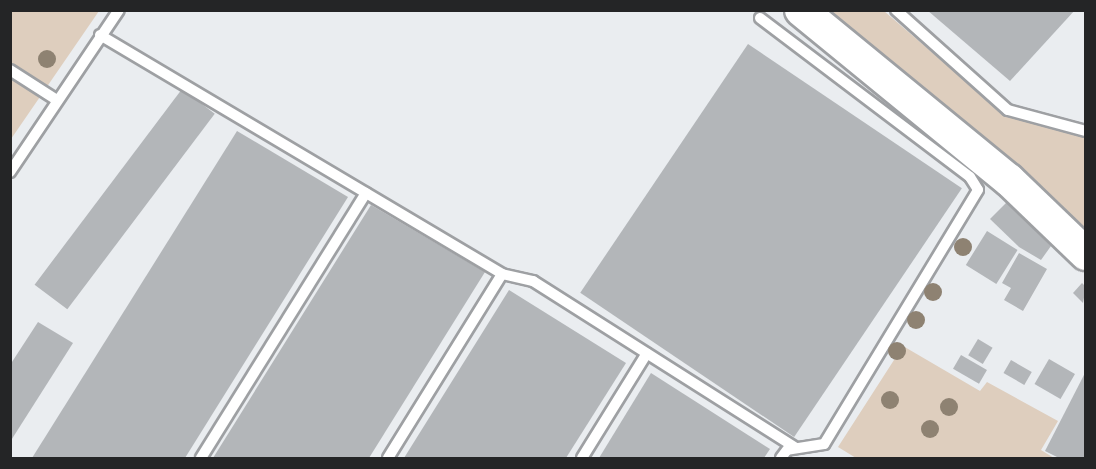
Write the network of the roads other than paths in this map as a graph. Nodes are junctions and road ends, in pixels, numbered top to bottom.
1 (119, 10) edge
2 (801, 10) edge
3 (896, 10) edge
4 (760, 18) dead end
5 (100, 35) junction
6 (10, 70) edge
7 (57, 100) junction
8 (1086, 131) edge
9 (10, 172) edge
10 (366, 193) junction
11 (1086, 254) edge
12 (502, 274) junction
13 (647, 353) junction
14 (795, 447) junction
15 (201, 459) edge
16 (388, 459) edge
17 (582, 459) edge
18 (780, 459) edge

1 - 5 lane
2 - 11 street
3 - 8 lane
4 - 14 lane
5 - 7 lane
5 - 10 lane
6 - 7 lane
7 - 9 lane
10 - 12 lane
10 - 15 lane
12 - 13 lane
12 - 16 lane
13 - 14 lane
13 - 17 lane
14 - 18 lane

